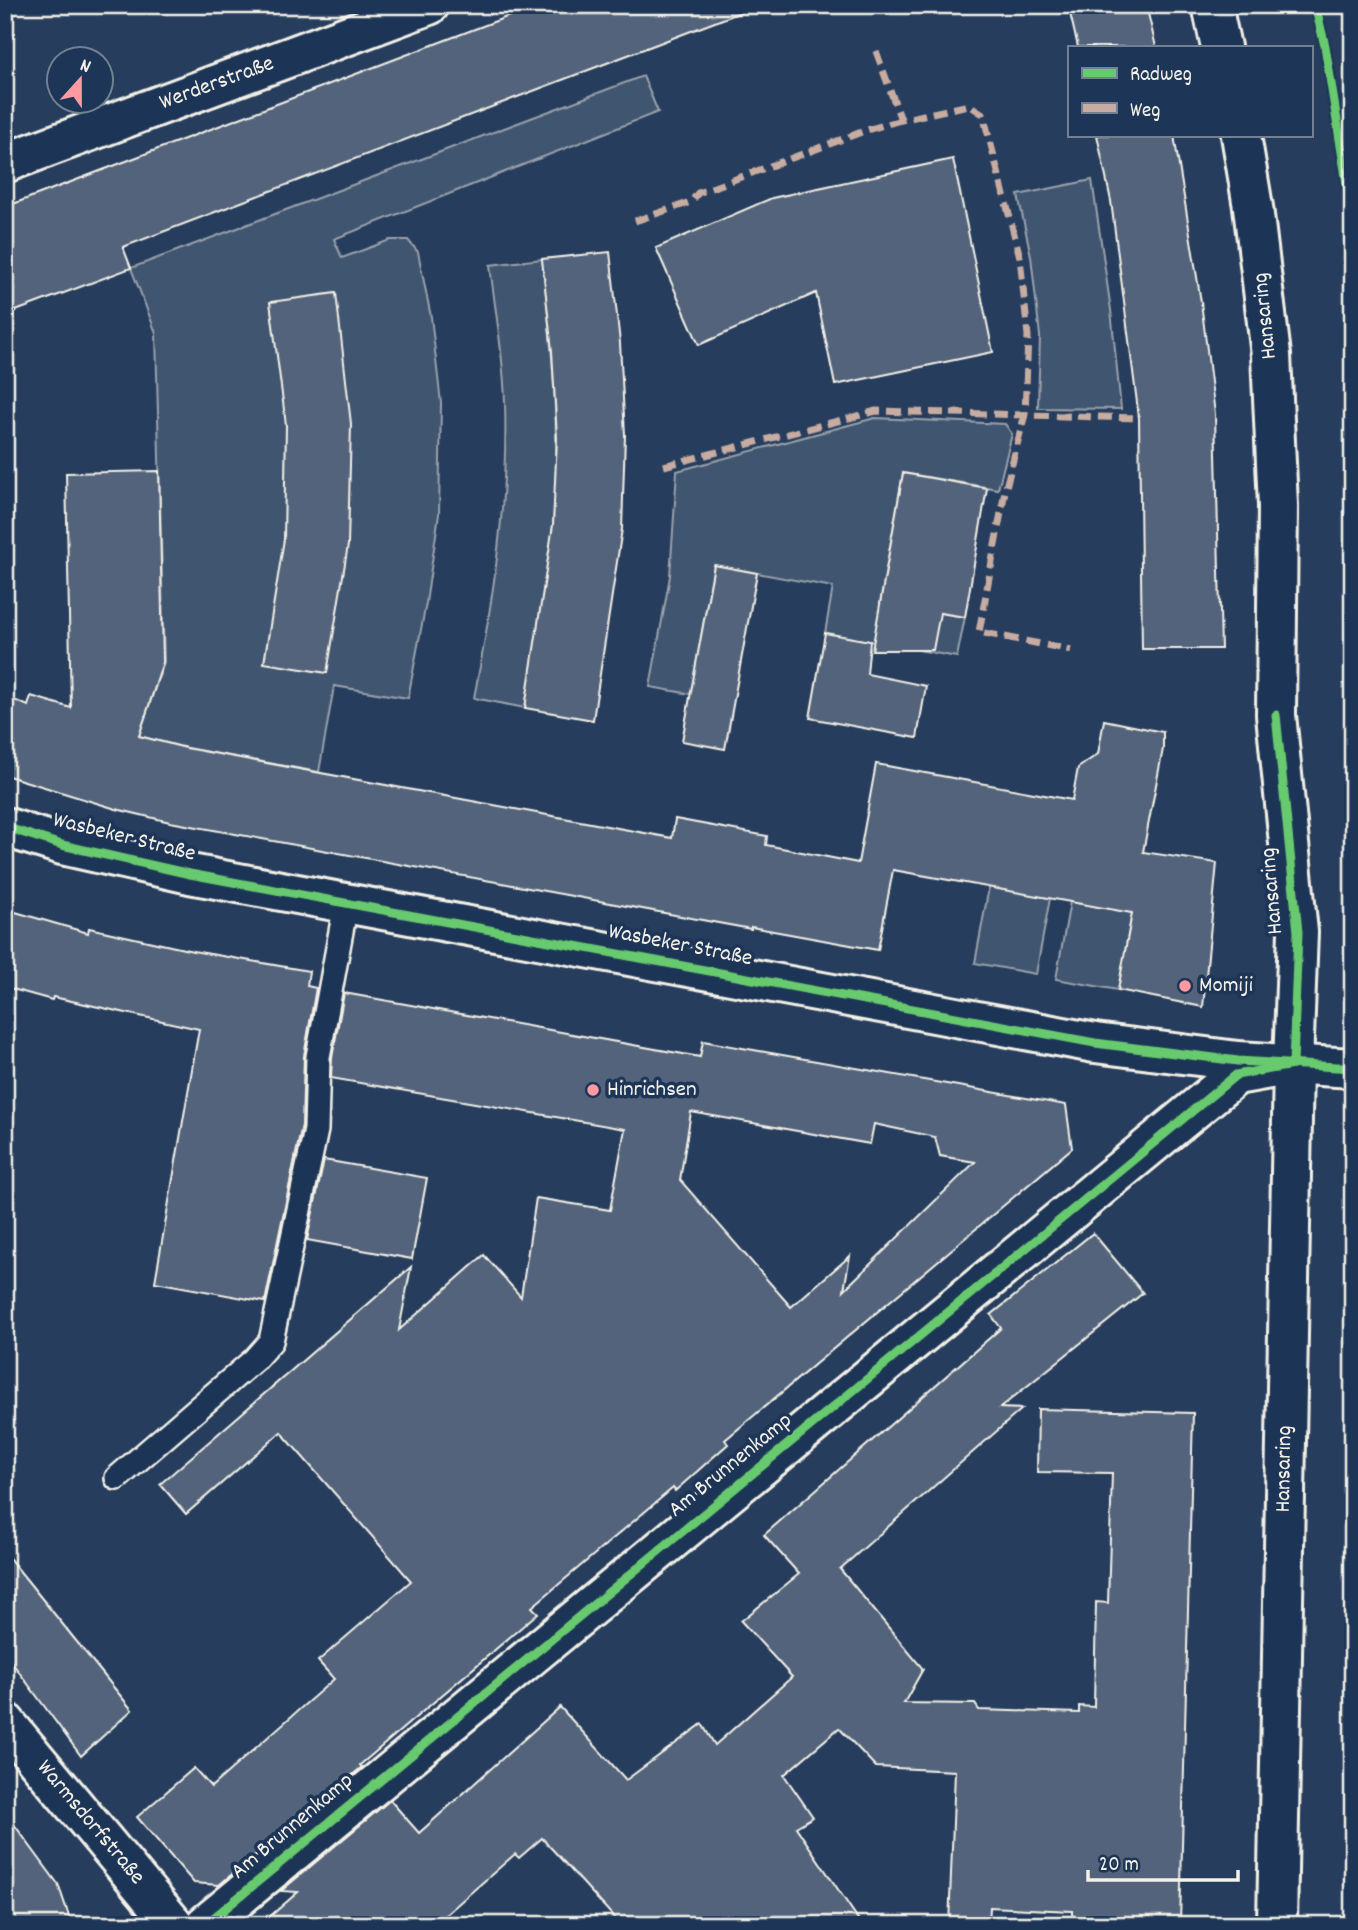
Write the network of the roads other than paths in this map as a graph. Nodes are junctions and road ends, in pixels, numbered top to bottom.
1 (429, 5) edge
2 (1212, 5) edge
3 (1221, 46) edge
4 (1241, 136) edge
5 (5, 163) edge
6 (5, 827) edge
7 (346, 904) junction
8 (1293, 1065) junction
9 (1353, 1068) edge
10 (117, 1478) dead end
11 (5, 1722) edge
12 (174, 1925) edge
13 (205, 1925) edge
14 (1277, 1925) edge

1 - 5 street, Werderstraße
2 - 3 street
4 - 8 street, Hansaring
6 - 7 street, Wasbeker Straße
7 - 8 street, Wasbeker Straße
7 - 10 lane
8 - 9 street, Wasbeker Straße
8 - 13 street, Am Brunnenkamp
8 - 14 street, Hansaring
11 - 12 street, Warmsdorfstraße

